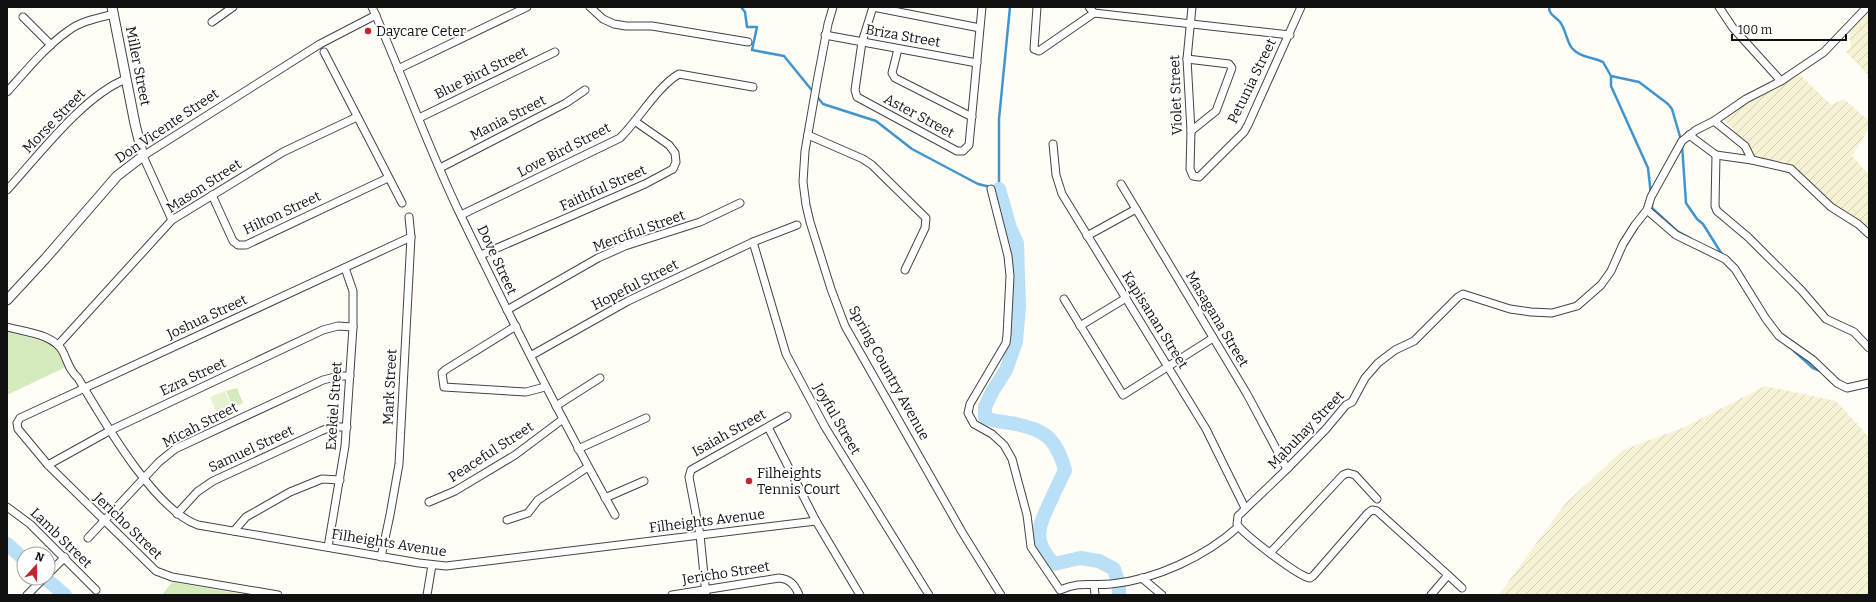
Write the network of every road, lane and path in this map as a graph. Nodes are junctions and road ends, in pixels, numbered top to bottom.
1 (233, 7) edge
2 (372, 7) edge
3 (527, 7) edge
4 (590, 7) edge
5 (833, 7) edge
6 (873, 7) edge
7 (982, 7) edge
8 (1037, 7) edge
9 (1089, 7) edge
10 (1192, 7) edge
11 (1301, 7) edge
12 (1719, 7) edge
13 (1867, 7) edge
14 (113, 11) edge
15 (1094, 13) junction
16 (376, 15) junction
17 (23, 17) dead end
18 (212, 22) dead end
19 (1190, 24) junction
20 (980, 28) junction
21 (825, 35) junction
22 (1290, 35) junction
23 (748, 42) dead end
24 (862, 42) junction
25 (50, 45) junction
26 (898, 49) junction
27 (324, 52) dead end
28 (554, 52) dead end
29 (1187, 59) junction
30 (977, 63) junction
31 (398, 69) junction
32 (126, 79) junction
33 (1781, 81) junction
34 (753, 87) dead end
35 (585, 90) dead end
36 (7, 92) edge
37 (357, 117) junction
38 (972, 117) junction
39 (419, 118) junction
40 (1714, 120) junction
41 (636, 122) junction
42 (1191, 131) junction
43 (808, 135) junction
44 (1689, 135) junction
45 (1053, 144) dead end
46 (1716, 155) junction
47 (143, 156) junction
48 (1752, 160) junction
49 (440, 168) junction
50 (1199, 177) joint
51 (388, 178) junction
52 (1121, 184) dead end
53 (991, 188) dead end
54 (7, 190) edge
55 (212, 195) junction
56 (740, 203) dead end
57 (402, 204) dead end
58 (1136, 209) junction
59 (1647, 210) junction
60 (461, 215) junction
61 (409, 218) dead end
62 (172, 220) junction
63 (797, 225) dead end
64 (1869, 234) edge
65 (1087, 236) junction
66 (411, 237) junction
67 (753, 242) junction
68 (482, 255) junction
69 (345, 268) junction
70 (905, 270) dead end
71 (1126, 298) junction
72 (1064, 299) dead end
73 (7, 300) edge
74 (506, 310) junction
75 (353, 326) junction
76 (516, 326) junction
77 (1080, 326) junction
78 (7, 328) edge
79 (1213, 338) junction
80 (58, 345) junction
81 (1869, 348) edge
82 (532, 355) junction
83 (1168, 367) junction
84 (350, 376) junction
85 (600, 378) dead end
86 (1869, 383) edge
87 (546, 387) junction
88 (84, 388) junction
89 (556, 406) junction
90 (786, 416) dead end
91 (646, 418) dead end
92 (563, 419) junction
93 (17, 423) joint
94 (347, 427) junction
95 (768, 427) junction
96 (111, 430) junction
97 (578, 449) junction
98 (48, 464) junction
99 (588, 467) junction
100 (1287, 469) junction
101 (143, 478) junction
102 (340, 480) junction
103 (644, 481) dead end
104 (605, 498) junction
105 (1377, 499) dead end
106 (430, 502) dead end
107 (7, 507) edge
108 (1245, 508) junction
109 (177, 514) junction
110 (615, 515) dead end
111 (507, 520) dead end
112 (816, 521) junction
113 (104, 522) junction
114 (1238, 527) junction
115 (234, 532) junction
116 (700, 536) junction
117 (88, 538) dead end
118 (328, 547) junction
119 (1270, 553) junction
120 (65, 557) junction
121 (381, 557) junction
122 (432, 565) junction
123 (56, 566) edge
124 (1448, 575) junction
125 (1142, 578) junction
126 (1094, 585) junction
127 (37, 586) edge
128 (1462, 588) dead end
129 (96, 590) dead end
130 (706, 593) edge
131 (27, 595) edge
132 (278, 595) edge
133 (427, 595) edge
134 (672, 595) edge
135 (799, 595) edge
136 (860, 595) edge
137 (929, 595) edge
138 (1000, 595) edge
139 (1095, 595) edge
140 (1162, 595) edge
141 (1431, 595) edge

1 - 18 street
2 - 16 street, Dove Street
3 - 31 street
4 - 23 street
5 - 21 street, Spring Country Avenue
6 - 20 street
6 - 24 street, Aster Street
7 - 20 street, Aster Street
8 - 15 street
9 - 15 street
10 - 19 street, Violet Street
11 - 22 street, Petunia Street
12 - 33 street
13 - 33 street, Mabuhay Street
14 - 25 street
14 - 32 street, Miller Street
15 - 19 street
16 - 31 street, Dove Street
16 - 47 street, Don Vicente Street
17 - 25 street
19 - 22 street
19 - 29 street, Violet Street
20 - 30 street, Aster Street
21 - 24 street, Briza Street
21 - 43 street, Spring Country Avenue
22 - 50 street, Petunia Street
24 - 26 street, Briza Street
24 - 38 street, Aster Street
25 - 36 street
26 - 30 street, Briza Street
26 - 38 street
27 - 37 street
28 - 39 street, Blue Bird Street
29 - 42 street, Violet Street
29 - 42 street
30 - 38 street, Aster Street
31 - 39 street, Dove Street
32 - 47 street, Miller Street
32 - 54 street, Morse Street
33 - 40 street, Mabuhay Street
34 - 41 street, Love Bird Street
35 - 49 street, Mania Street
37 - 51 street
37 - 55 street, Mason Street
39 - 49 street, Dove Street
40 - 44 street, Mabuhay Street
40 - 48 street
41 - 60 street, Love Bird Street
41 - 68 street, Faithful Street
42 - 50 street, Violet Street
43 - 70 street
43 - 138 street, Spring Country Avenue
44 - 46 street
44 - 59 street, Mabuhay Street
45 - 65 street, Kapisanan Street
46 - 48 street
46 - 81 street
47 - 62 street, Miller Street
47 - 73 street, Don Vicente Street
48 - 64 street
49 - 60 street, Dove Street
51 - 55 street, Hilton Street
51 - 57 street
52 - 58 street, Masagana Street
53 - 126 street
55 - 62 street, Mason Street
56 - 74 street, Merciful Street
58 - 65 street
58 - 79 street, Masagana Street
59 - 86 street
59 - 100 street, Mabuhay Street
60 - 68 street, Dove Street
61 - 66 street, Mark Street
62 - 80 street, Mason Street
63 - 67 street, Hopeful Street
65 - 71 street, Kapisanan Street
66 - 69 street, Joshua Street
66 - 121 street, Mark Street
67 - 82 street, Hopeful Street
67 - 137 street, Joyful Street
68 - 74 street, Dove Street
69 - 75 street, Exekiel Street
69 - 88 street, Joshua Street
71 - 77 street
71 - 83 street, Kapisanan Street
72 - 77 street
74 - 76 street, Dove Street
75 - 84 street, Exekiel Street
75 - 96 street, Ezra Street
76 - 82 street, Dove Street
76 - 87 street
77 - 83 street
78 - 80 street
79 - 83 street
79 - 100 street, Masagana Street
80 - 88 street, Filheights Avenue
82 - 87 street, Dove Street
83 - 108 street, Kapisanan Street
84 - 94 street, Exekiel Street
84 - 101 street, Micah Street
85 - 89 street
87 - 89 street, Dove Street
88 - 93 street, Joshua Street
88 - 96 street, Filheights Avenue
89 - 92 street, Dove Street
90 - 95 street, Isaiah Street
91 - 97 street
92 - 97 street, Dove Street
92 - 106 street, Peaceful Street
93 - 98 street, Jericho Street
94 - 102 street, Exekiel Street
94 - 109 street, Samuel Street
95 - 112 street
95 - 116 street, Isaiah Street
96 - 98 street, Ezra Street
96 - 101 street, Filheights Avenue
97 - 99 street, Dove Street
98 - 113 street, Jericho Street
99 - 104 street, Dove Street
99 - 111 street
100 - 108 street, Mabuhay Street
101 - 109 street, Filheights Avenue
101 - 113 street, Micah Street
102 - 115 street
102 - 118 street, Exekiel Street
103 - 104 street
104 - 110 street, Dove Street
105 - 119 street
107 - 120 street, Lamb Street
108 - 114 street, Mabuhay Street
109 - 115 street, Filheights Avenue
112 - 116 street, Filheights Avenue
112 - 136 street
113 - 117 street, Micah Street
113 - 132 street, Jericho Street
114 - 119 street
114 - 125 street
115 - 118 street, Filheights Avenue
116 - 122 street, Filheights Avenue
116 - 130 street, Isaiah Street
118 - 121 street, Filheights Avenue
119 - 124 street
120 - 123 street
120 - 129 street, Lamb Street
121 - 122 street, Filheights Avenue
122 - 133 street
124 - 128 street
124 - 141 street
125 - 126 street
125 - 140 street
126 - 139 street
127 - 131 street
130 - 134 street, Jericho Street
130 - 135 street, Jericho Street

